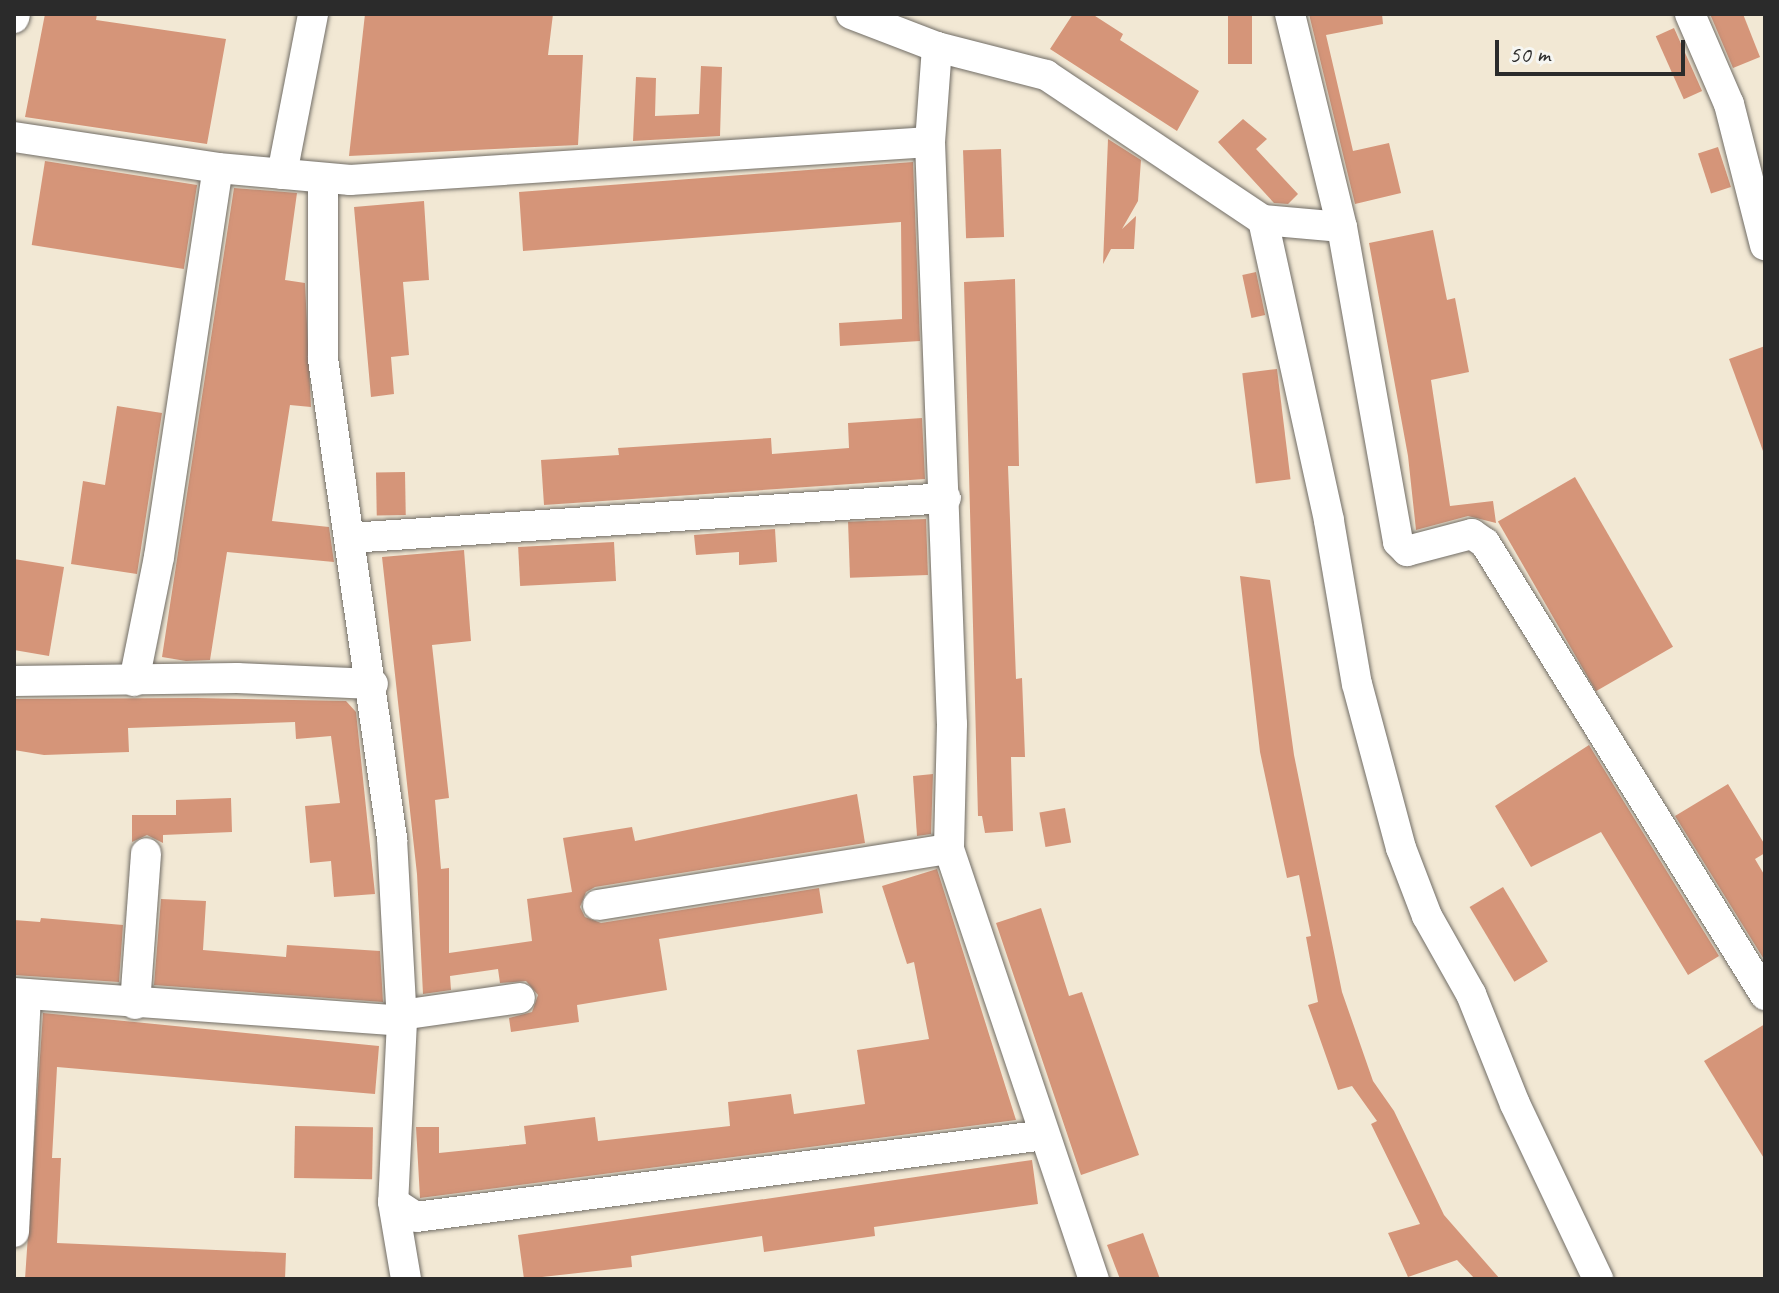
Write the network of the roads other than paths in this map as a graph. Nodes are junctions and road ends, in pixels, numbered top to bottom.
1 (313, 14) edge
2 (1290, 14) edge
3 (1690, 14) edge
4 (868, 17) edge
5 (937, 47) junction
6 (14, 137) edge
7 (930, 142) junction
8 (218, 168) junction
9 (282, 174) junction
10 (323, 180) junction
11 (1273, 221) junction
12 (1342, 227) junction
13 (1765, 245) edge
14 (946, 498) junction
15 (349, 538) junction
16 (14, 681) edge
17 (134, 681) junction
18 (373, 684) junction
19 (949, 849) junction
20 (146, 853) dead end
21 (598, 905) dead end
22 (20, 994) edge
23 (1765, 995) edge
24 (520, 998) dead end
25 (135, 1004) junction
26 (402, 1018) junction
27 (1045, 1135) junction
28 (393, 1202) junction
29 (14, 1232) edge
30 (406, 1279) edge
31 (1094, 1279) edge
32 (1598, 1279) edge

1 - 9 street
2 - 12 street
3 - 13 street
4 - 5 street
5 - 7 street
5 - 11 street
6 - 8 street
7 - 10 street
7 - 14 street
8 - 9 street
8 - 17 street
9 - 10 street
10 - 15 street
11 - 12 street
11 - 32 street
12 - 23 street
14 - 15 street
14 - 19 street
15 - 18 street
16 - 17 street
17 - 18 street
18 - 26 street
19 - 21 street
19 - 27 street
20 - 25 street
22 - 25 street
22 - 29 street
24 - 26 street
25 - 26 street
26 - 28 street
27 - 28 street
27 - 31 street
28 - 30 street

